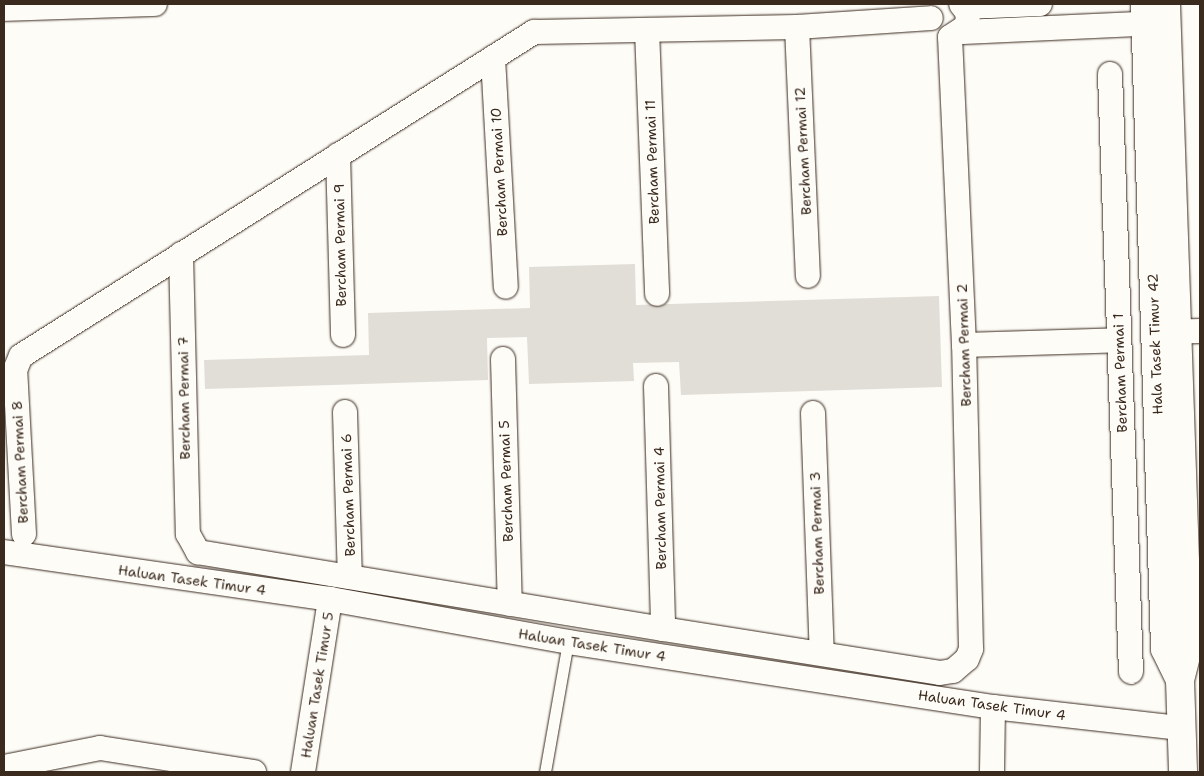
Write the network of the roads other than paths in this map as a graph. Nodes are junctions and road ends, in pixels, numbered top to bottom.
1 (155, 4) edge
2 (1040, 4) edge
3 (963, 5) edge
4 (4, 8) edge
5 (935, 11) edge
6 (1156, 14) edge
7 (797, 27) junction
8 (646, 30) junction
9 (956, 34) junction
10 (493, 58) junction
11 (1110, 74) dead end
12 (338, 155) junction
13 (181, 254) junction
14 (808, 276) dead end
15 (506, 287) dead end
16 (657, 294) dead end
17 (1177, 331) edge
18 (342, 335) dead end
19 (1119, 340) junction
20 (964, 345) junction
21 (503, 359) dead end
22 (656, 386) dead end
23 (345, 412) dead end
24 (813, 412) dead end
25 (24, 534) dead end
26 (4, 552) edge
27 (350, 577) junction
28 (330, 599) junction
29 (510, 604) junction
30 (663, 630) junction
31 (568, 642) junction
32 (822, 653) junction
33 (1131, 672) dead end
34 (993, 707) junction
35 (1181, 728) junction
36 (4, 767) edge
37 (254, 772) edge
38 (303, 772) edge
39 (545, 772) edge
40 (992, 772) edge
41 (1183, 772) edge

1 - 4 street
2 - 3 street
3 - 9 street, Bercham Permai 2
5 - 7 street
5 - 9 street
6 - 9 street
6 - 17 street, Hala Tasek Timur 42
7 - 8 street
7 - 14 street, Bercham Permai 12
8 - 10 street
8 - 16 street, Bercham Permai 11
9 - 20 street, Bercham Permai 2
10 - 12 street
10 - 15 street, Bercham Permai 10
11 - 19 street, Bercham Permai 1
12 - 13 street
12 - 18 street, Bercham Permai 9
13 - 25 street, Bercham Permai 8
13 - 27 street, Bercham Permai 7
17 - 35 street, Hala Tasek Timur 42
19 - 20 street
19 - 33 street, Bercham Permai 1
20 - 32 street, Bercham Permai 2
21 - 29 street, Bercham Permai 5
22 - 30 street, Bercham Permai 4
23 - 27 street, Bercham Permai 6
24 - 32 street, Bercham Permai 3
26 - 28 street, Haluan Tasek Timur 4
27 - 29 street
28 - 31 street, Haluan Tasek Timur 4
28 - 38 street, Haluan Tasek Timur 5
29 - 30 street
30 - 32 street
31 - 34 street, Haluan Tasek Timur 4
31 - 39 lane
34 - 35 street, Haluan Tasek Timur 4
34 - 40 street
35 - 41 street, Hala Tasek Timur 42
36 - 37 street

